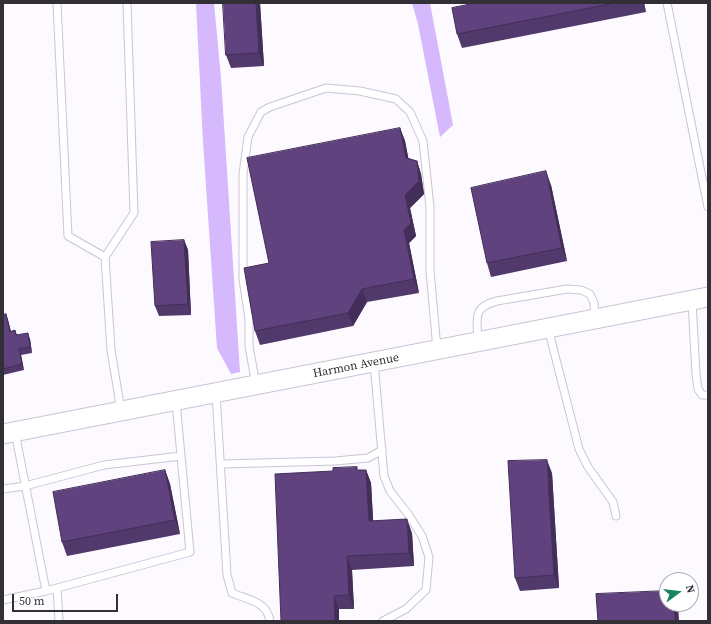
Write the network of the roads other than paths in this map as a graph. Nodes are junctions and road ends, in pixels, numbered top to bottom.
1 (57, 3) edge
2 (126, 3) edge
3 (667, 3) edge
4 (708, 207) edge
5 (105, 257) junction
6 (700, 298) edge
7 (595, 319) junction
8 (548, 328) junction
9 (478, 342) junction
10 (437, 350) junction
11 (374, 362) junction
12 (256, 385) junction
13 (216, 393) junction
14 (708, 395) edge
15 (176, 401) junction
16 (121, 411) junction
17 (9, 433) edge
18 (382, 450) junction
19 (180, 456) junction
20 (221, 464) junction
21 (25, 486) junction
22 (3, 489) edge
23 (616, 516) dead end
24 (57, 588) junction
25 (46, 591) junction
26 (3, 600) edge
27 (59, 621) edge
28 (270, 621) edge
29 (383, 621) edge

1 - 5 lane
2 - 5 lane
3 - 4 lane
5 - 16 lane
6 - 7 main road, Harmon Avenue
6 - 14 lane
7 - 8 main road, Harmon Avenue
7 - 9 lane
8 - 9 main road, Harmon Avenue
8 - 23 lane
9 - 10 main road, Harmon Avenue
10 - 11 main road, Harmon Avenue
10 - 12 lane
11 - 12 main road, Harmon Avenue
11 - 18 lane
12 - 13 main road, Harmon Avenue
13 - 15 main road, Harmon Avenue
13 - 20 lane
15 - 16 main road, Harmon Avenue
15 - 19 lane
16 - 17 main road, Harmon Avenue
17 - 21 lane
18 - 20 lane
18 - 29 lane
19 - 21 lane
19 - 24 lane
20 - 28 lane
21 - 22 lane
21 - 25 lane
24 - 25 lane
24 - 27 lane
25 - 26 lane

